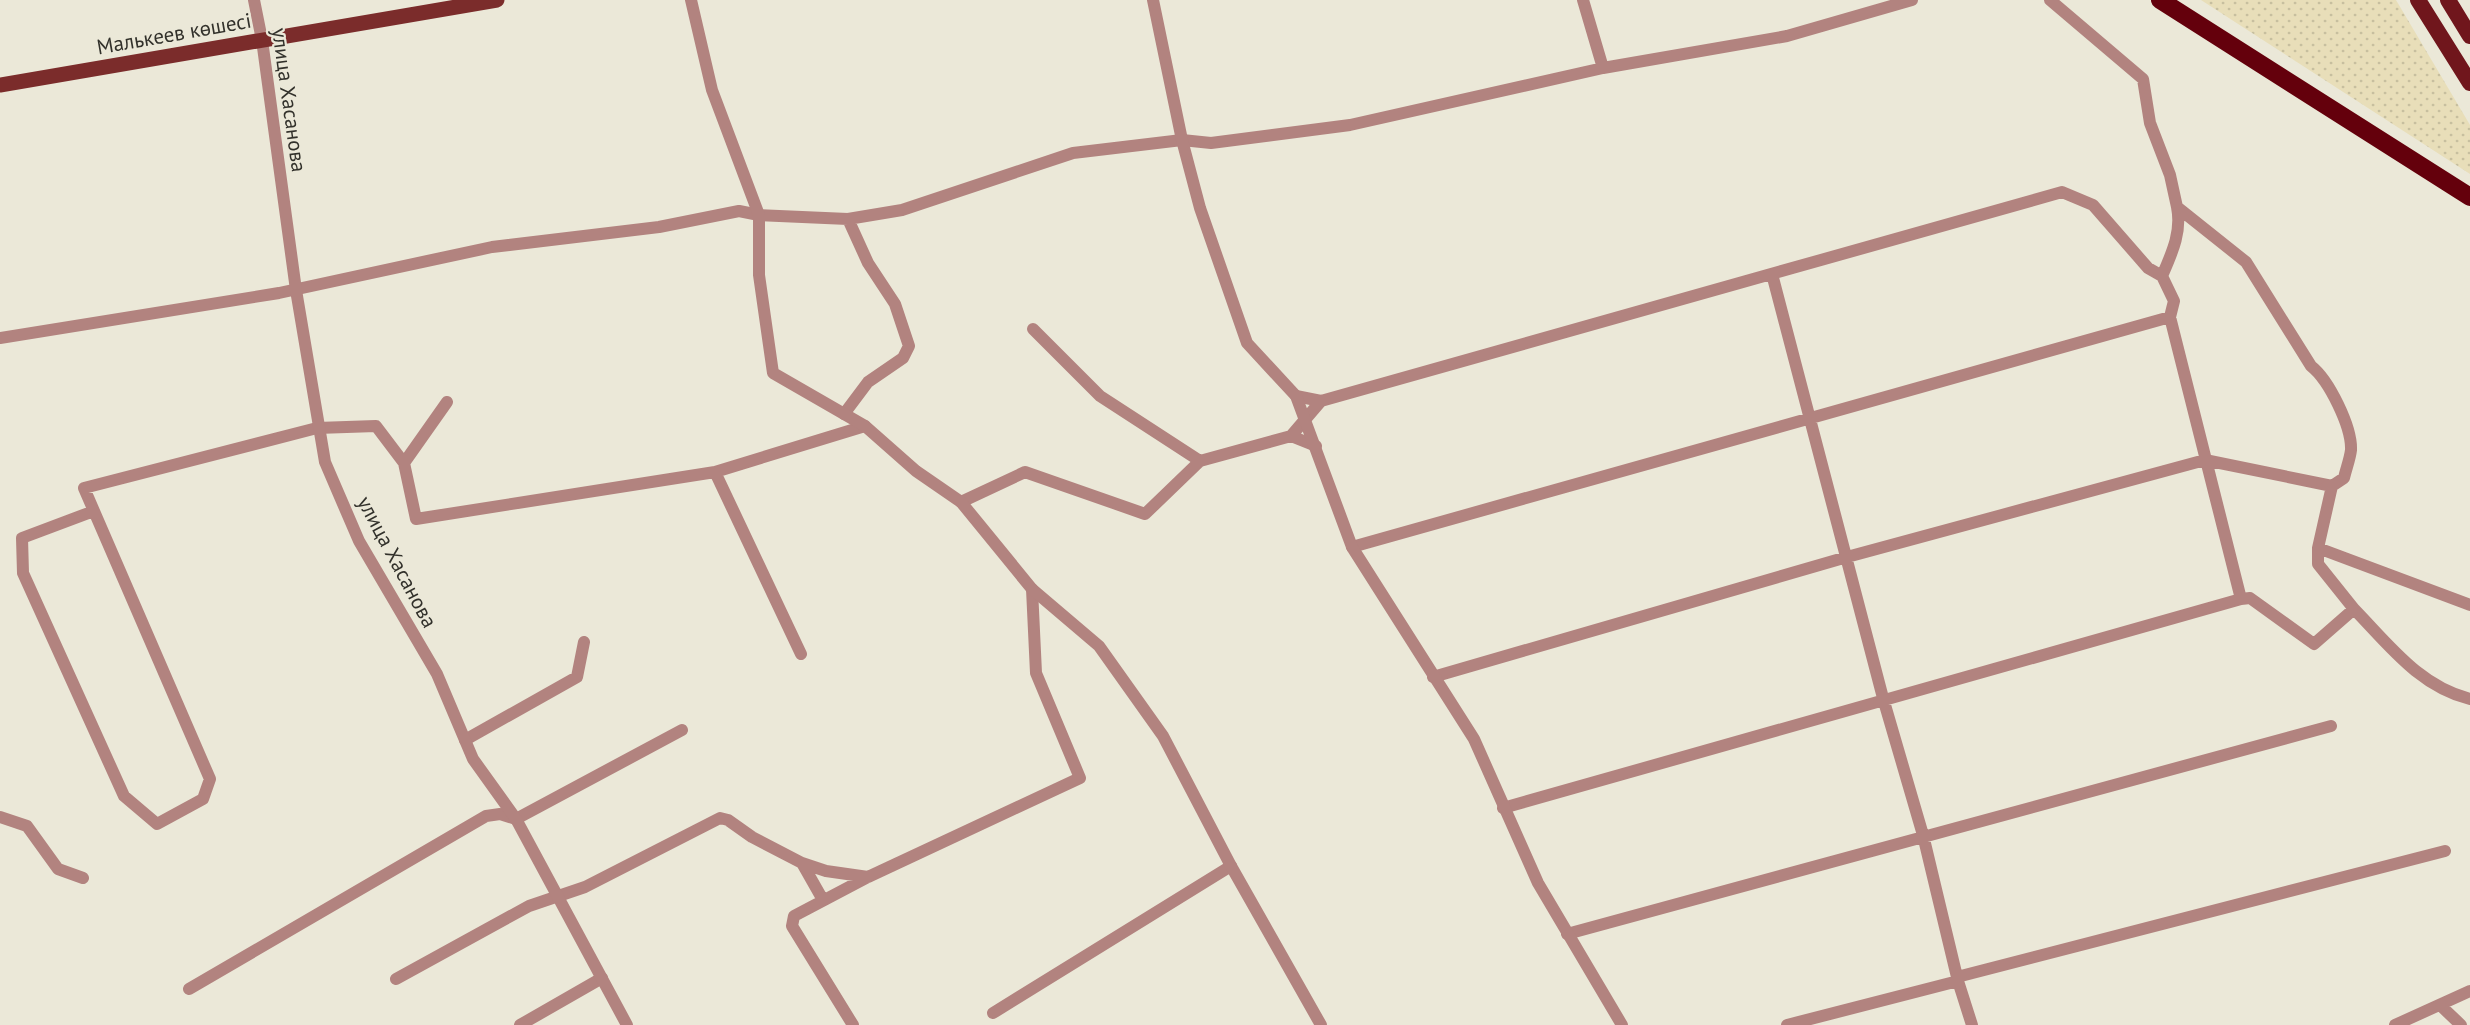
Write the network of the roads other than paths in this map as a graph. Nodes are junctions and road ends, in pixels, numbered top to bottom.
1 (254, 0) edge
2 (497, 0) edge
3 (691, 0) edge
4 (1152, 0) edge
5 (1583, 0) edge
6 (1912, 0) edge
7 (2050, 0) edge
8 (2160, 0) edge
9 (2418, 0) edge
10 (2448, 0) edge
11 (2470, 36) edge
12 (262, 40) junction
13 (1603, 68) junction
14 (2470, 83) edge
15 (0, 85) edge
16 (1182, 140) junction
17 (2470, 197) edge
18 (2177, 207) junction
19 (759, 215) junction
20 (848, 219) junction
21 (1772, 274) junction
22 (2162, 276) junction
23 (296, 290) junction
24 (2170, 317) junction
25 (1034, 329) dead end
26 (0, 338) edge
27 (1296, 396) junction
28 (1321, 401) junction
29 (447, 402) dead end
30 (844, 414) junction
31 (1306, 419) junction
32 (1808, 420) junction
33 (865, 426) junction
34 (317, 429) junction
35 (1291, 436) junction
36 (1316, 446) junction
37 (2205, 460) junction
38 (1200, 461) junction
39 (404, 463) junction
40 (715, 472) junction
41 (2332, 486) junction
42 (961, 502) junction
43 (94, 511) junction
44 (1352, 547) junction
45 (2318, 548) junction
46 (1847, 557) junction
47 (1032, 589) junction
48 (2241, 599) junction
49 (2470, 605) edge
50 (2354, 609) junction
51 (584, 642) dead end
52 (801, 654) dead end
53 (1433, 677) junction
54 (1883, 698) junction
55 (2470, 699) edge
56 (2331, 726) dead end
57 (682, 730) dead end
58 (465, 740) junction
59 (1503, 807) junction
60 (0, 817) edge
61 (516, 819) junction
62 (1923, 835) junction
63 (2445, 851) dead end
64 (802, 863) junction
65 (1231, 866) junction
66 (868, 877) junction
67 (83, 878) dead end
68 (557, 898) junction
69 (823, 900) junction
70 (1567, 934) junction
71 (602, 978) junction
72 (396, 979) dead end
73 (1958, 979) junction
74 (189, 989) dead end
75 (2470, 991) edge
76 (2440, 1005) junction
77 (993, 1013) dead end
78 (520, 1025) edge
79 (627, 1025) edge
80 (853, 1025) edge
81 (1321, 1025) edge
82 (1622, 1025) edge
83 (1787, 1025) edge
84 (1973, 1025) edge
85 (2395, 1025) edge
86 (2461, 1025) edge

1 - 12 street, улица Хасанова
2 - 12 main road, Малькеев көшесі
3 - 19 street
4 - 16 street
5 - 13 street
6 - 13 street
7 - 18 street
8 - 17 highway
9 - 14 highway
10 - 11 highway
12 - 15 main road, Малькеев көшесі
12 - 23 street, улица Хасанова
13 - 16 street
16 - 20 street
16 - 27 street
18 - 22 street
18 - 41 street
19 - 20 street
19 - 23 street
19 - 30 street
20 - 30 street
21 - 22 street
21 - 28 street
21 - 32 street
22 - 24 street
23 - 26 street
23 - 34 street, улица Хасанова
24 - 32 street
24 - 37 street
25 - 38 street
27 - 28 street
27 - 31 street
28 - 31 street
29 - 39 street
30 - 33 street
31 - 35 street
31 - 36 street
32 - 44 street
32 - 46 street
33 - 40 street
33 - 42 street
34 - 39 street
34 - 43 street
34 - 58 street, улица Хасанова
35 - 36 street
35 - 38 street
36 - 44 street
37 - 41 street
37 - 46 street
37 - 48 street
38 - 42 street
39 - 40 street
40 - 52 street
41 - 45 street
42 - 47 street
43 - 43 street
44 - 53 street
45 - 49 street
45 - 50 street
46 - 53 street
46 - 54 street
47 - 65 street
47 - 66 street
48 - 50 street
48 - 54 street
50 - 55 street
51 - 58 street
53 - 59 street
54 - 59 street
54 - 62 street
56 - 62 street
57 - 61 street
58 - 61 street, улица Хасанова
59 - 70 street
60 - 67 street
61 - 68 street, улица Хасанова
61 - 74 street
62 - 70 street
62 - 73 street
63 - 73 street
64 - 66 street
64 - 68 street
64 - 69 street
65 - 77 street
65 - 81 street
66 - 69 street
68 - 71 street, улица Хасанова
68 - 72 street
69 - 80 street
70 - 82 street
71 - 78 street
71 - 79 street, улица Хасанова
73 - 83 street
73 - 84 street
75 - 76 street
76 - 85 street
76 - 86 street

